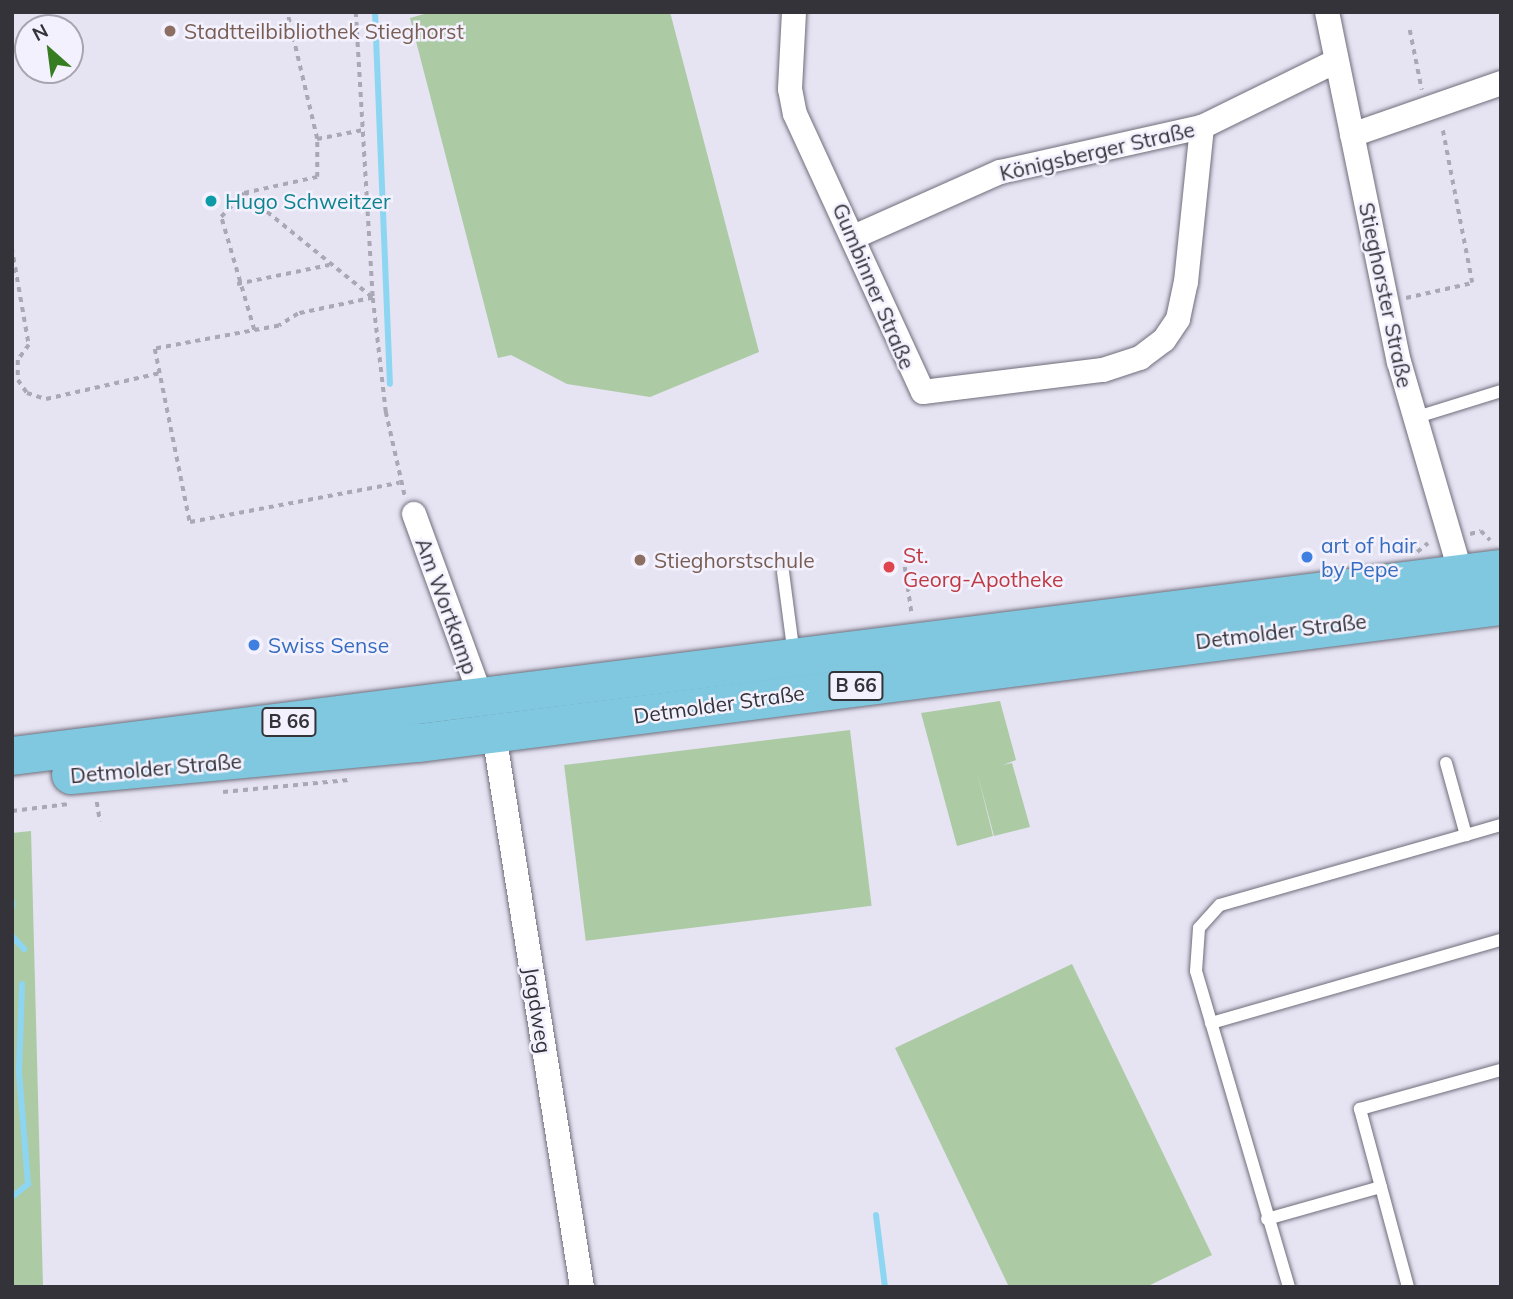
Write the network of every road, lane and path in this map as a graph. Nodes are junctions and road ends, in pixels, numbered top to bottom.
1 (287, 12) edge
2 (356, 12) edge
3 (794, 12) edge
4 (1327, 12) edge
5 (1410, 30) dead end
6 (1336, 61) junction
7 (1501, 83) edge
8 (12, 105) edge
9 (1431, 107) junction
10 (1202, 127) junction
11 (12, 129) edge
12 (363, 130) junction
13 (1352, 135) junction
14 (317, 139) junction
15 (244, 193) junction
16 (856, 236) junction
17 (12, 248) edge
18 (329, 265) junction
19 (237, 284) junction
20 (373, 298) junction
21 (1387, 302) junction
22 (254, 330) junction
23 (160, 373) junction
24 (1501, 391) edge
25 (1414, 418) junction
26 (399, 484) junction
27 (414, 514) joint
28 (1481, 531) dead end
29 (1500, 556) edge
30 (905, 568) dead end
31 (783, 572) dead end
32 (1476, 597) edge
33 (914, 627) dead end
34 (794, 658) junction
35 (481, 697) junction
36 (494, 734) junction
37 (12, 757) edge
38 (1446, 763) dead end
39 (12, 782) edge
40 (97, 801) dead end
41 (100, 822) dead end
42 (1501, 825) edge
43 (1466, 835) junction
44 (1501, 940) edge
45 (1212, 1023) junction
46 (1501, 1070) edge
47 (1381, 1187) junction
48 (1267, 1219) junction
49 (582, 1287) edge
50 (1289, 1287) edge
51 (1408, 1287) edge

1 - 14 path
2 - 12 path
3 - 16 street, Gumbinner Straße
4 - 6 street, Stieghorster Straße
5 - 9 path
6 - 10 street, Königsberger Straße
6 - 13 street, Stieghorster Straße
7 - 9 street
8 - 11 path
9 - 13 street
9 - 21 path
10 - 16 street, Königsberger Straße
10 - 16 street, Gumbinner Straße
12 - 14 path
12 - 20 path
13 - 21 street, Stieghorster Straße
14 - 15 path
15 - 18 path
15 - 19 path
17 - 23 path
18 - 19 path
18 - 20 path
19 - 22 path
20 - 22 path
20 - 26 path
21 - 25 street, Stieghorster Straße
22 - 23 path
23 - 26 path
24 - 25 lane
25 - 32 street, Stieghorster Straße
26 - 27 path
27 - 35 street, Am Wortkamp
28 - 29 path
29 - 32 main road, Detmolder Straße / B 66
30 - 33 path
31 - 34 lane
32 - 34 main road, Detmolder Straße / B 66
32 - 36 main road, Detmolder Straße / B 66
34 - 35 main road, Detmolder Straße / B 66
35 - 36 main road
35 - 37 main road, Detmolder Straße / B 66
36 - 39 main road, Detmolder Straße / B 66
36 - 49 street, Jagdweg
38 - 43 lane
40 - 41 path
42 - 43 lane
43 - 45 lane
44 - 45 lane
45 - 48 lane
46 - 47 lane
47 - 48 lane
47 - 51 lane
48 - 50 lane

